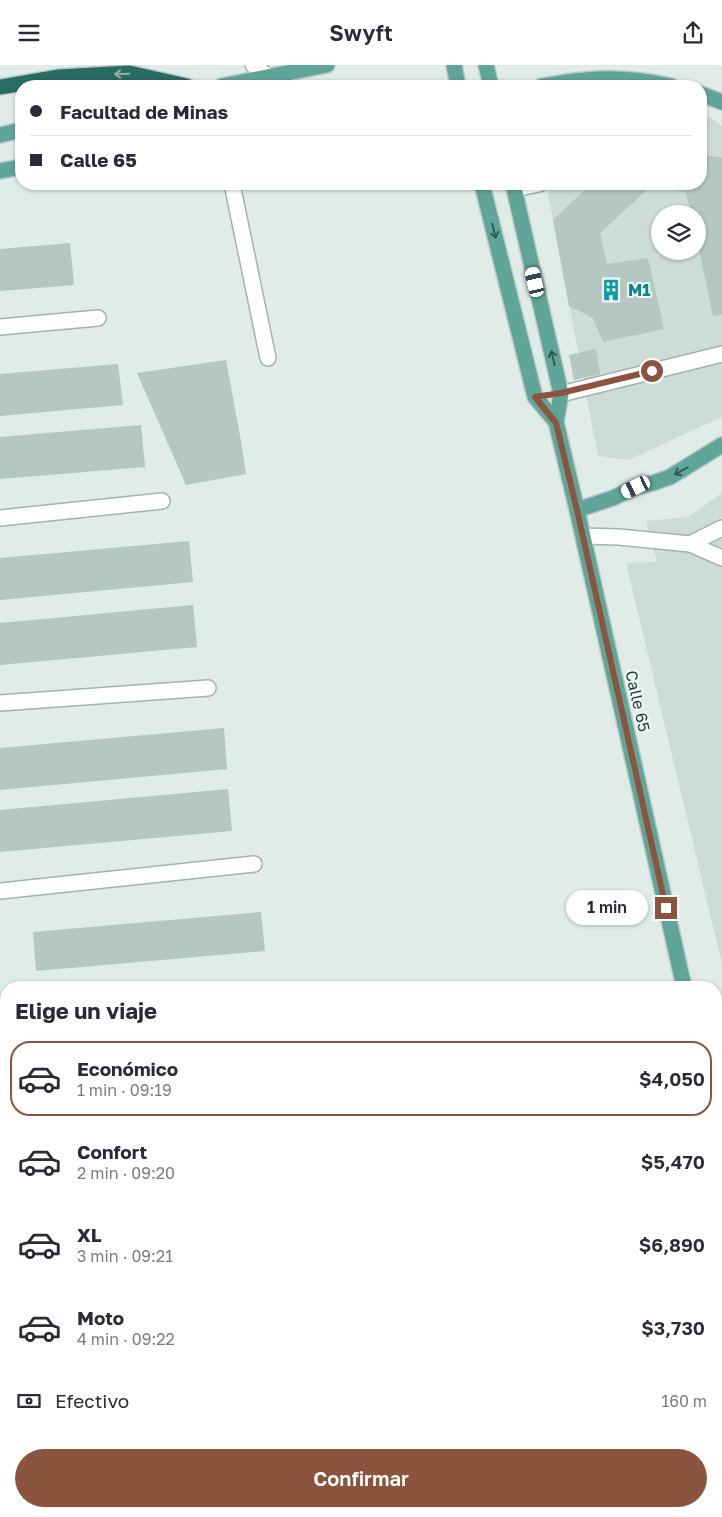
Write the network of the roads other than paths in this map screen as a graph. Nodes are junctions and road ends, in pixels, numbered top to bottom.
1 (252, 65) edge
2 (327, 65) edge
3 (454, 65) edge
4 (486, 65) edge
5 (268, 77) junction
6 (621, 79) joint
7 (41, 80) edge
8 (160, 80) edge
9 (253, 80) edge
10 (457, 80) edge
11 (490, 80) edge
12 (581, 80) edge
13 (630, 80) edge
14 (15, 84) edge
15 (0, 87) edge
16 (707, 96) edge
17 (722, 102) edge
18 (15, 131) edge
19 (0, 135) edge
20 (15, 168) edge
21 (0, 171) edge
22 (233, 190) edge
23 (483, 190) edge
24 (515, 190) edge
25 (98, 318) dead end
26 (0, 327) edge
27 (722, 354) edge
28 (268, 357) dead end
29 (561, 393) junction
30 (535, 397) junction
31 (556, 423) junction
32 (722, 445) edge
33 (162, 501) dead end
34 (577, 510) junction
35 (0, 518) edge
36 (722, 528) edge
37 (583, 536) junction
38 (690, 544) junction
39 (722, 559) edge
40 (208, 688) dead end
41 (0, 703) edge
42 (254, 864) dead end
43 (0, 891) edge
44 (683, 981) edge

1 - 5 street
2 - 5 main road
3 - 10 main road
4 - 11 main road
5 - 9 main road
6 - 12 main road
6 - 13 main road
8 -> 7 highway
14 -> 15 highway
16 - 17 main road
18 - 19 main road
20 - 21 main road
22 - 28 street
23 -> 30 main road, Calle 65
29 -> 24 main road, Calle 65
25 - 26 street
27 - 29 street
29 - 30 main road
29 - 31 main road, Calle 65
30 - 31 main road, Calle 65
31 - 34 main road, Calle 65
32 -> 34 main road
33 - 35 street
34 - 37 main road, Calle 65
36 - 38 street
37 - 38 street
37 - 44 main road, Calle 65
38 - 39 street
40 - 41 street
42 - 43 street

